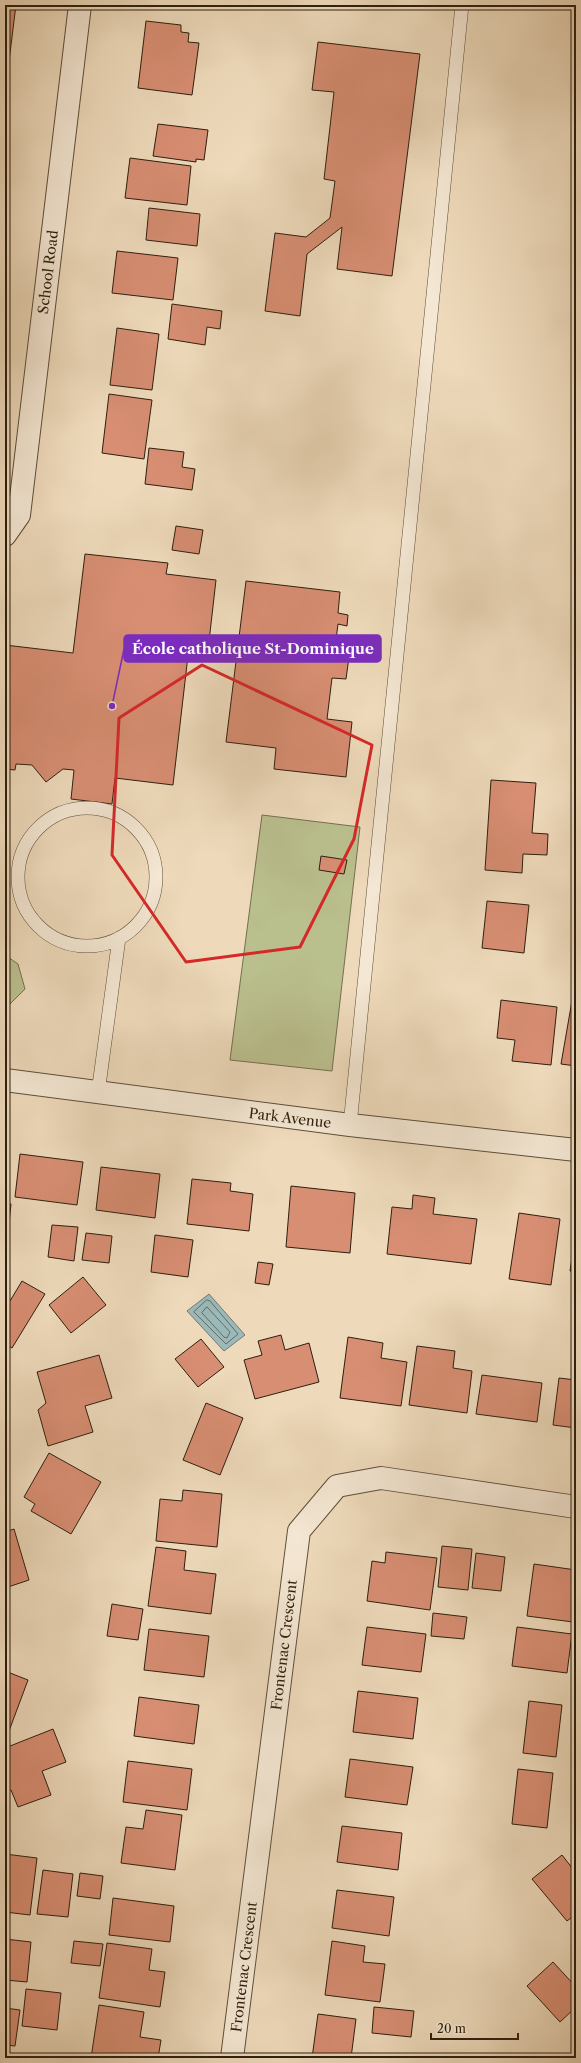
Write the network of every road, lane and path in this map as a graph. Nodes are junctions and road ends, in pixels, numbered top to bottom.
1 (80, 5) edge
2 (462, 5) edge
3 (5, 535) edge
4 (119, 938) junction
5 (5, 1080) edge
6 (98, 1093) junction
7 (350, 1125) junction
8 (576, 1150) edge
9 (576, 1507) edge
10 (232, 2058) edge

1 - 3 street, School Road
2 - 7 lane
4 - 4 lane
4 - 6 lane
5 - 6 street, Park Avenue
6 - 7 street, Park Avenue
7 - 8 street, Park Avenue
9 - 10 street, Frontenac Crescent

